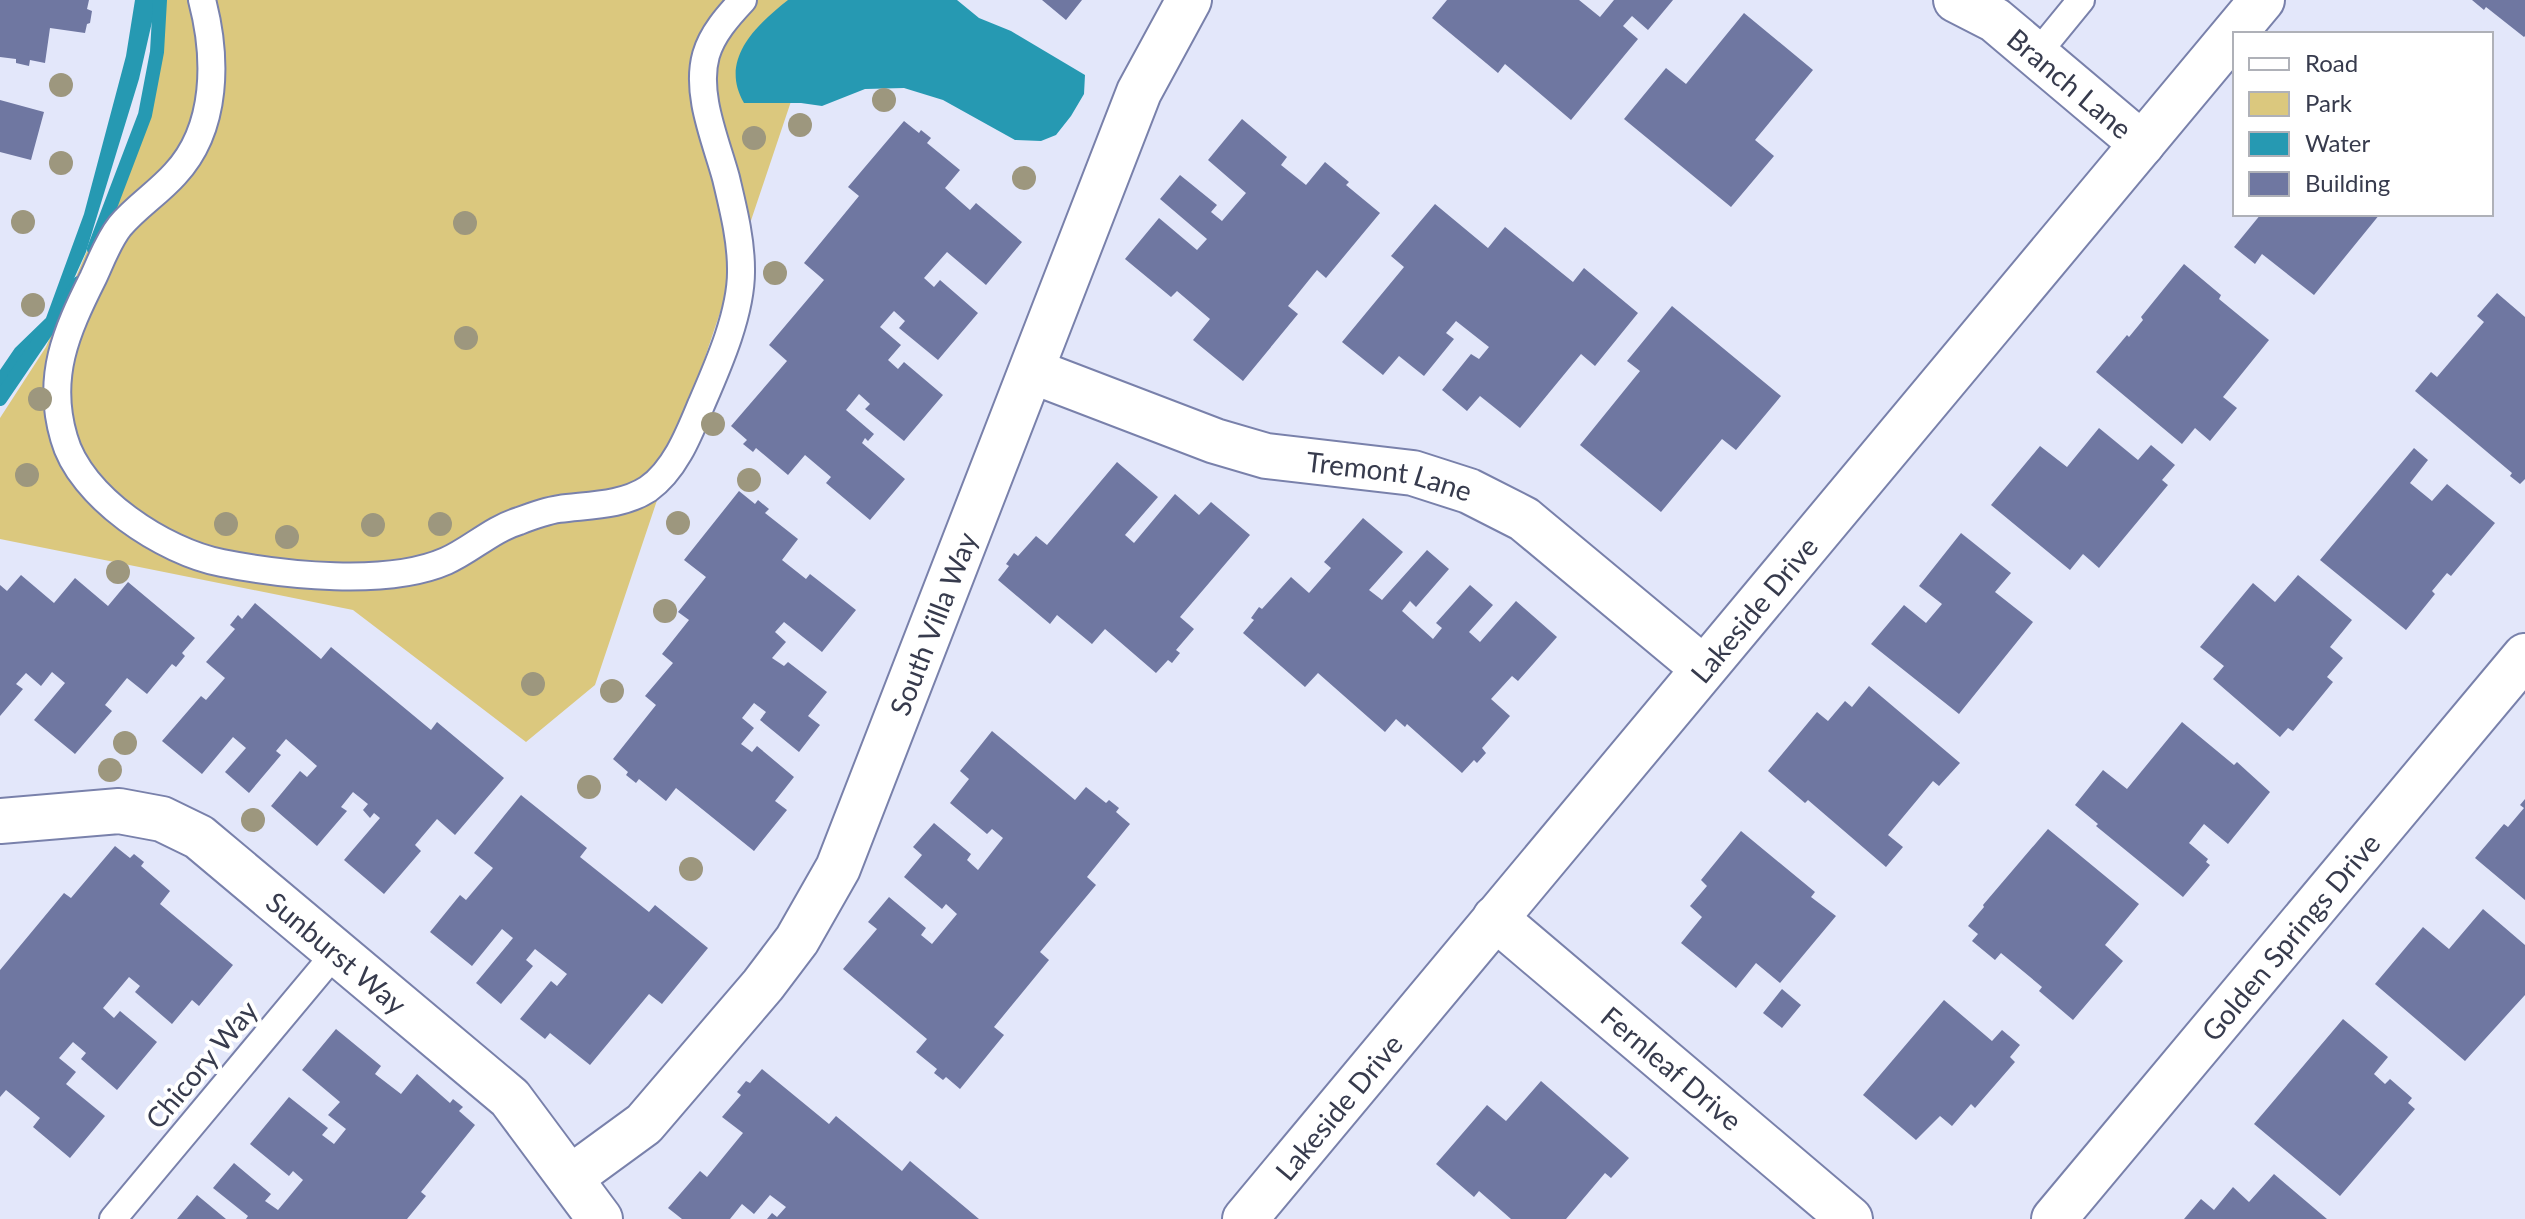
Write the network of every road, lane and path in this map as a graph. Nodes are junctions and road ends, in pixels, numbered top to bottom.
1 (202, 0) edge
2 (743, 0) edge
3 (1189, 0) edge
4 (1956, 0) edge
5 (2081, 0) edge
6 (2262, 0) edge
7 (2235, 32) edge
8 (2233, 35) edge
9 (2036, 55) junction
10 (2142, 144) junction
11 (1032, 371) junction
12 (2525, 656) edge
13 (1703, 668) junction
14 (4, 821) edge
15 (1495, 918) junction
16 (337, 951) junction
17 (570, 1178) junction
18 (113, 1219) edge
19 (600, 1219) edge
20 (1245, 1219) edge
21 (1850, 1219) edge
22 (2054, 1219) edge

1 - 2 lane
3 - 11 street, South Villa Way
4 - 9 street, Branch Lane
5 - 9 lane
6 - 7 street, Lakeside Drive
8 - 10 street, Lakeside Drive
9 - 10 street, Branch Lane
10 - 13 street, Lakeside Drive
11 - 13 street, Tremont Lane
11 - 17 street, South Villa Way
12 - 22 street, Golden Springs Drive
13 - 15 street, Lakeside Drive
14 - 16 street, Sunburst Way
15 - 20 street, Lakeside Drive
15 - 21 street, Fernleaf Drive
16 - 17 street, Sunburst Way
16 - 18 lane, Chicory Way
17 - 19 street, Sunburst Way

